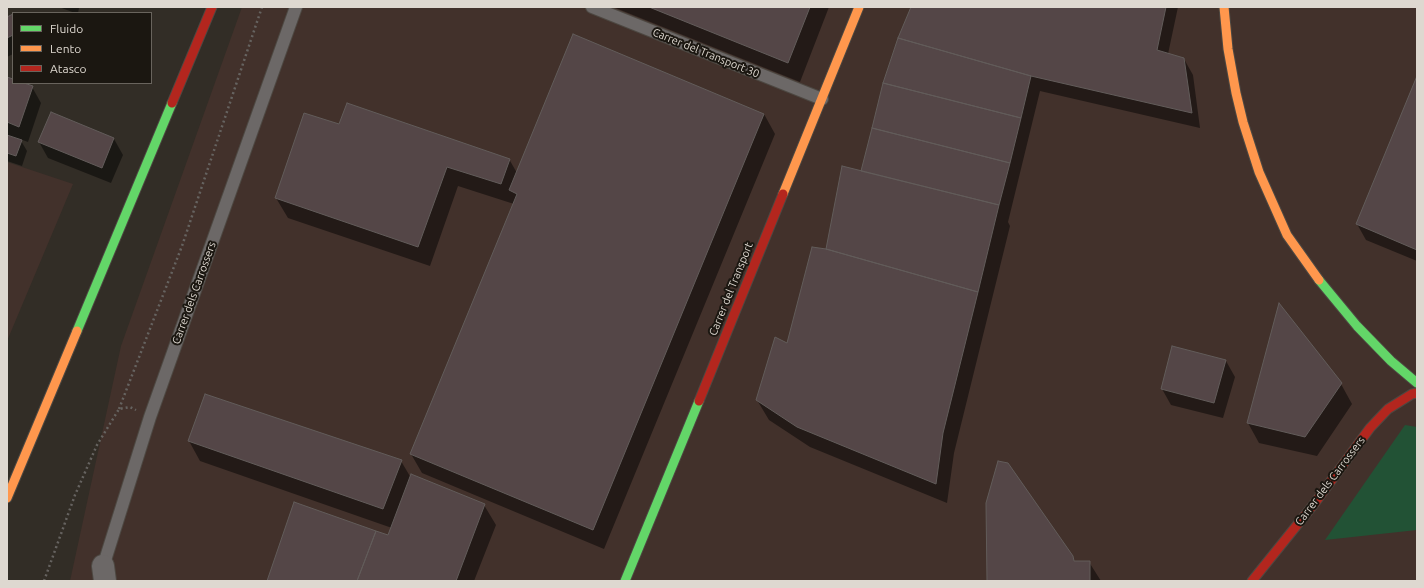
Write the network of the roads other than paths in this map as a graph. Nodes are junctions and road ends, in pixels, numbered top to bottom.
1 (212, 7) edge
2 (296, 7) edge
3 (592, 7) edge
4 (859, 7) edge
5 (1224, 7) edge
6 (822, 99) junction
7 (1417, 383) edge
8 (1417, 393) edge
9 (7, 498) edge
10 (102, 576) edge
11 (625, 581) edge
12 (1252, 581) edge

1 - 9 street
2 - 10 lane, Carrer dels Carrossers
3 - 6 lane, Carrer del Transport 30
4 - 6 street, Carrer del Transport
5 - 7 street
6 - 11 street, Carrer del Transport
8 - 12 street, Carrer dels Carrossers

